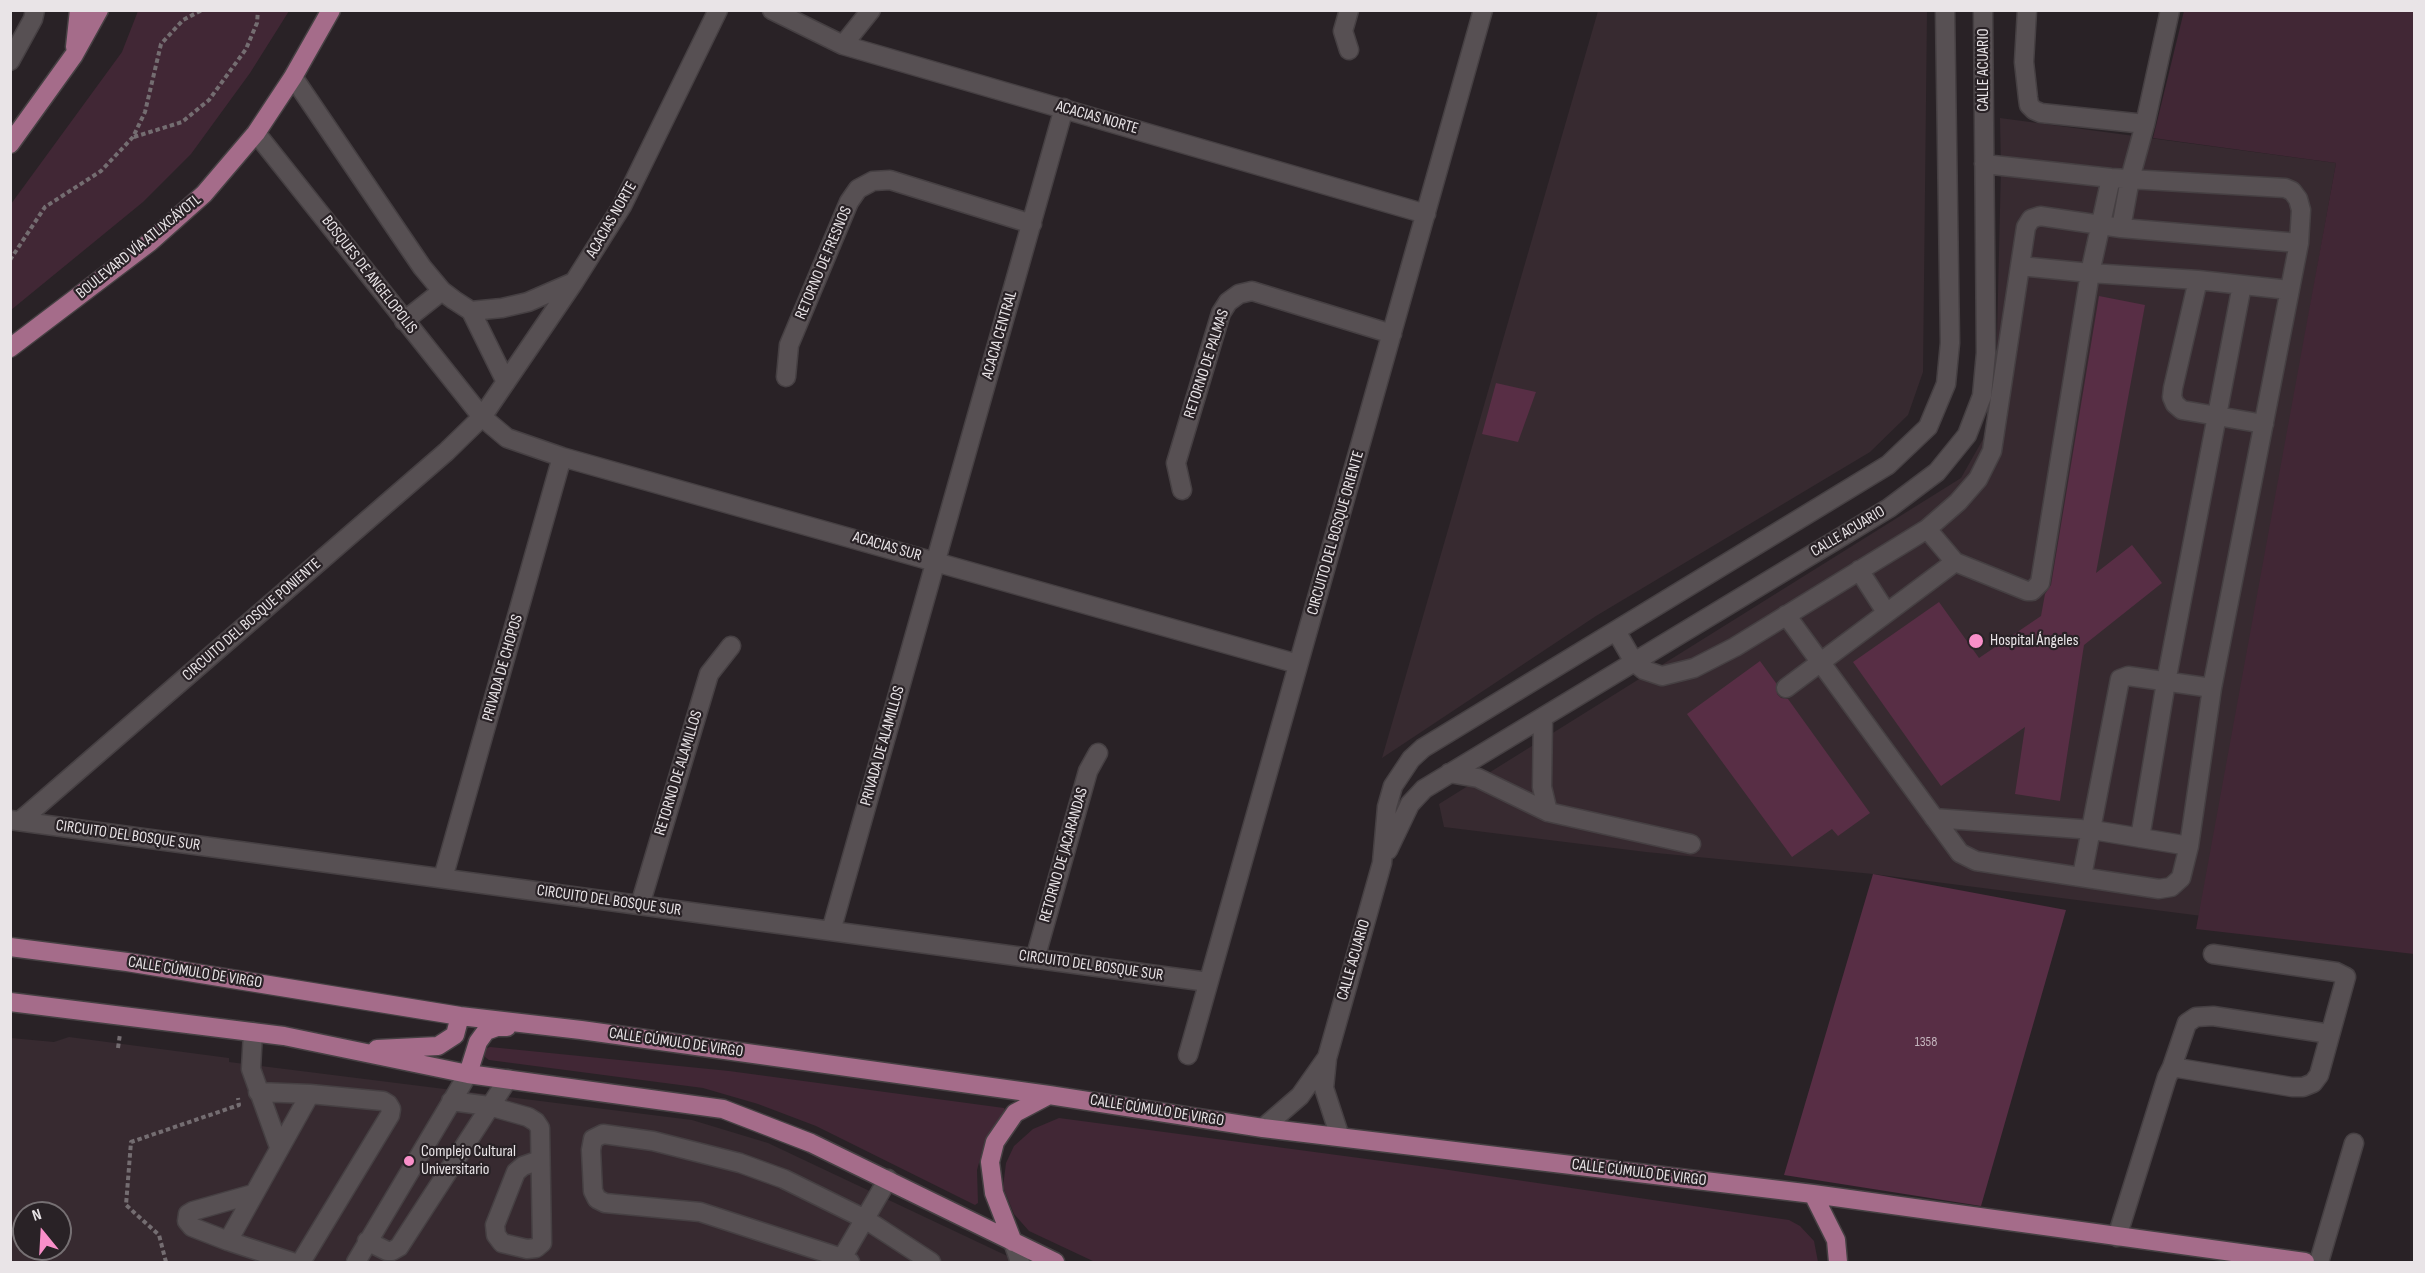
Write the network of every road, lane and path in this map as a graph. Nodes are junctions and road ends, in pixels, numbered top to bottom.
1 (34, 10) edge
2 (79, 10) edge
3 (99, 10) edge
4 (202, 10) edge
5 (258, 10) edge
6 (331, 10) edge
7 (718, 10) edge
8 (772, 10) edge
9 (871, 10) edge
10 (1349, 10) edge
11 (1483, 10) edge
12 (1945, 10) edge
13 (1983, 10) edge
14 (2170, 10) edge
15 (2027, 13) edge
16 (843, 45) junction
17 (1349, 50) dead end
18 (74, 55) junction
19 (10, 61) edge
20 (293, 77) junction
21 (1064, 108) junction
22 (2145, 124) junction
23 (256, 133) junction
24 (133, 137) junction
25 (10, 144) edge
26 (1984, 164) junction
27 (2111, 178) junction
28 (2130, 179) junction
29 (1426, 214) junction
30 (1032, 224) junction
31 (2101, 225) junction
32 (2121, 228) junction
33 (2299, 243) junction
34 (10, 260) edge
35 (2020, 266) junction
36 (2090, 273) junction
37 (2198, 280) junction
38 (574, 282) junction
39 (2242, 285) junction
40 (441, 291) junction
41 (2289, 291) junction
42 (471, 311) junction
43 (405, 321) junction
44 (1392, 334) junction
45 (10, 348) edge
46 (786, 377) dead end
47 (506, 382) junction
48 (2216, 414) junction
49 (482, 417) junction
50 (2264, 424) junction
51 (562, 457) junction
52 (1182, 490) dead end
53 (1926, 529) junction
54 (936, 561) junction
55 (1955, 562) junction
56 (1859, 570) junction
57 (1886, 612) junction
58 (1786, 615) junction
59 (1616, 631) junction
60 (731, 646) dead end
61 (1820, 661) junction
62 (1634, 662) junction
63 (1298, 664) junction
64 (2166, 682) junction
65 (1786, 688) dead end
66 (2211, 688) junction
67 (1542, 717) junction
68 (1098, 753) dead end
69 (1449, 773) junction
70 (1548, 812) junction
71 (1934, 818) junction
72 (15, 820) edge
73 (2092, 831) junction
74 (2140, 838) junction
75 (1691, 844) dead end
76 (2189, 846) junction
77 (1382, 862) junction
78 (2082, 876) junction
79 (443, 879) junction
80 (640, 905) junction
81 (831, 931) junction
82 (10, 938) edge
83 (10, 947) edge
84 (63, 954) junction
85 (2213, 954) dead end
86 (1035, 959) junction
87 (1208, 982) junction
88 (10, 1002) edge
89 (460, 1016) junction
90 (581, 1030) junction
91 (253, 1032) junction
92 (2330, 1034) junction
93 (357, 1050) junction
94 (1188, 1055) dead end
95 (1327, 1058) junction
96 (2172, 1067) junction
97 (468, 1074) junction
98 (508, 1079) junction
99 (258, 1092) junction
100 (309, 1094) junction
101 (238, 1095) dead end
102 (1049, 1095) junction
103 (451, 1101) junction
104 (489, 1106) junction
105 (1263, 1128) junction
106 (1340, 1137) junction
107 (2354, 1143) dead end
108 (279, 1147) junction
109 (540, 1160) junction
110 (888, 1179) junction
111 (253, 1194) junction
112 (1812, 1194) junction
113 (865, 1219) junction
114 (2117, 1237) junction
115 (228, 1241) junction
116 (368, 1241) junction
117 (1012, 1242) junction
118 (2226, 1258) edge
119 (846, 1260) edge
120 (166, 1263) edge
121 (292, 1263) edge
122 (301, 1263) edge
123 (356, 1263) edge
124 (931, 1263) edge
125 (1020, 1263) edge
126 (1054, 1263) edge
127 (1838, 1263) edge
128 (2305, 1263) edge
129 (2319, 1263) edge

1 - 19 street
2 - 18 main road
3 - 18 main road
4 - 24 path
5 - 24 path
6 - 20 main road, BOULEVARD VÍA ATLIXCÁYOTL
7 - 38 street, ACACIAS NORTE
8 - 16 street, ACACIAS NORTE
9 - 16 street
10 - 17 street
11 - 29 street, CIRCUITO DEL BOSQUE ORIENTE
12 - 59 street, CALLE ACUARIO
13 - 26 street, CALLE ACUARIO
14 - 22 street
15 - 22 street
16 - 21 street, ACACIAS NORTE
18 - 25 main road
20 - 23 main road, BOULEVARD VÍA ATLIXCÁYOTL
20 - 40 street
21 - 29 street, ACACIAS NORTE
21 - 30 street, ACACIA CENTRAL
22 - 28 street
23 - 43 street, BOSQUES DE ANGELOPOLIS
23 - 45 main road, BOULEVARD VÍA ATLIXCÁYOTL
24 - 34 path
26 - 27 street
26 - 62 street, CALLE ACUARIO
27 - 28 street
27 - 31 street
28 - 32 street
28 - 33 street
29 - 44 street, CIRCUITO DEL BOSQUE ORIENTE
30 - 46 street, RETORNO DE FRESNOS
30 - 54 street, ACACIA CENTRAL
31 - 32 street
31 - 35 street
31 - 36 street
32 - 33 street
33 - 41 street
35 - 36 street
35 - 53 street
36 - 37 street
36 - 55 street
37 - 39 street
37 - 48 street
38 - 42 street
38 - 47 street, ACACIAS NORTE
39 - 41 street
39 - 48 street
40 - 42 street
40 - 43 street
41 - 50 street
42 - 47 street
43 - 49 street, BOSQUES DE ANGELOPOLIS
44 - 52 street, RETORNO DE PALMAS
44 - 63 street, CIRCUITO DEL BOSQUE ORIENTE
47 - 49 street, ACACIAS NORTE
48 - 50 street
48 - 64 street
49 - 51 street, ACACIAS SUR
49 - 72 street, CIRCUITO DEL BOSQUE PONIENTE
50 - 66 street
51 - 54 street, ACACIAS SUR
51 - 79 street, PRIVADA DE CHOPOS
53 - 55 street
53 - 56 street
54 - 63 street, ACACIAS SUR
54 - 81 street, PRIVADA DE ALAMILLOS
55 - 57 street
56 - 57 street
56 - 58 street
57 - 61 street
58 - 61 street
58 - 62 street
59 - 62 street
59 - 77 street, CALLE ACUARIO
60 - 80 street, RETORNO DE ALAMILLOS
61 - 65 street
61 - 71 street
62 - 67 street, CALLE ACUARIO
63 - 87 street, CIRCUITO DEL BOSQUE ORIENTE
64 - 66 street
64 - 73 street
64 - 74 street
66 - 76 street
67 - 69 street, CALLE ACUARIO
67 - 70 street
68 - 86 street, RETORNO DE JACARANDAS
69 - 70 street
69 - 77 street, CALLE ACUARIO
70 - 75 street
71 - 73 street
71 - 78 street
72 - 79 street, CIRCUITO DEL BOSQUE SUR
73 - 74 street
73 - 78 street
74 - 76 street
76 - 78 street
77 - 95 street, CALLE ACUARIO
79 - 80 street, CIRCUITO DEL BOSQUE SUR
80 - 81 street, CIRCUITO DEL BOSQUE SUR
81 - 86 street, CIRCUITO DEL BOSQUE SUR
82 - 84 main road
83 - 84 main road, CALLE CÚMULO DE VIRGO
84 - 89 main road, CALLE CÚMULO DE VIRGO
85 - 92 street
86 - 87 street, CIRCUITO DEL BOSQUE SUR
87 - 94 street, CIRCUITO DEL BOSQUE ORIENTE
88 - 91 main road
89 - 90 main road, CALLE CÚMULO DE VIRGO
89 - 93 main road
90 - 97 main road
90 - 102 main road, CALLE CÚMULO DE VIRGO
91 - 93 main road
91 - 99 street
92 - 96 street
92 - 96 street
93 - 97 main road
95 - 105 street, CALLE ACUARIO
95 - 106 street, CALLE ACUARIO
96 - 114 street
97 - 98 main road
97 - 103 street
98 - 104 street
98 - 110 main road
99 - 100 street
99 - 108 street
100 - 108 street
100 - 122 street
101 - 120 path
102 - 105 main road, CALLE CÚMULO DE VIRGO
102 - 117 main road
103 - 104 street
103 - 116 street
104 - 109 street
104 - 116 street
105 - 106 main road, CALLE CÚMULO DE VIRGO
106 - 112 main road, CALLE CÚMULO DE VIRGO
107 - 129 street
108 - 111 street
109 - 109 street
110 - 113 street
110 - 117 main road
111 - 115 street
111 - 115 street
112 - 114 main road, CALLE CÚMULO DE VIRGO
112 - 127 main road
113 - 119 street
113 - 119 street
113 - 124 street
114 - 118 main road, CALLE CÚMULO DE VIRGO
115 - 121 street
116 - 123 street
117 - 125 street
117 - 126 main road
118 - 128 main road, CALLE CÚMULO DE VIRGO

